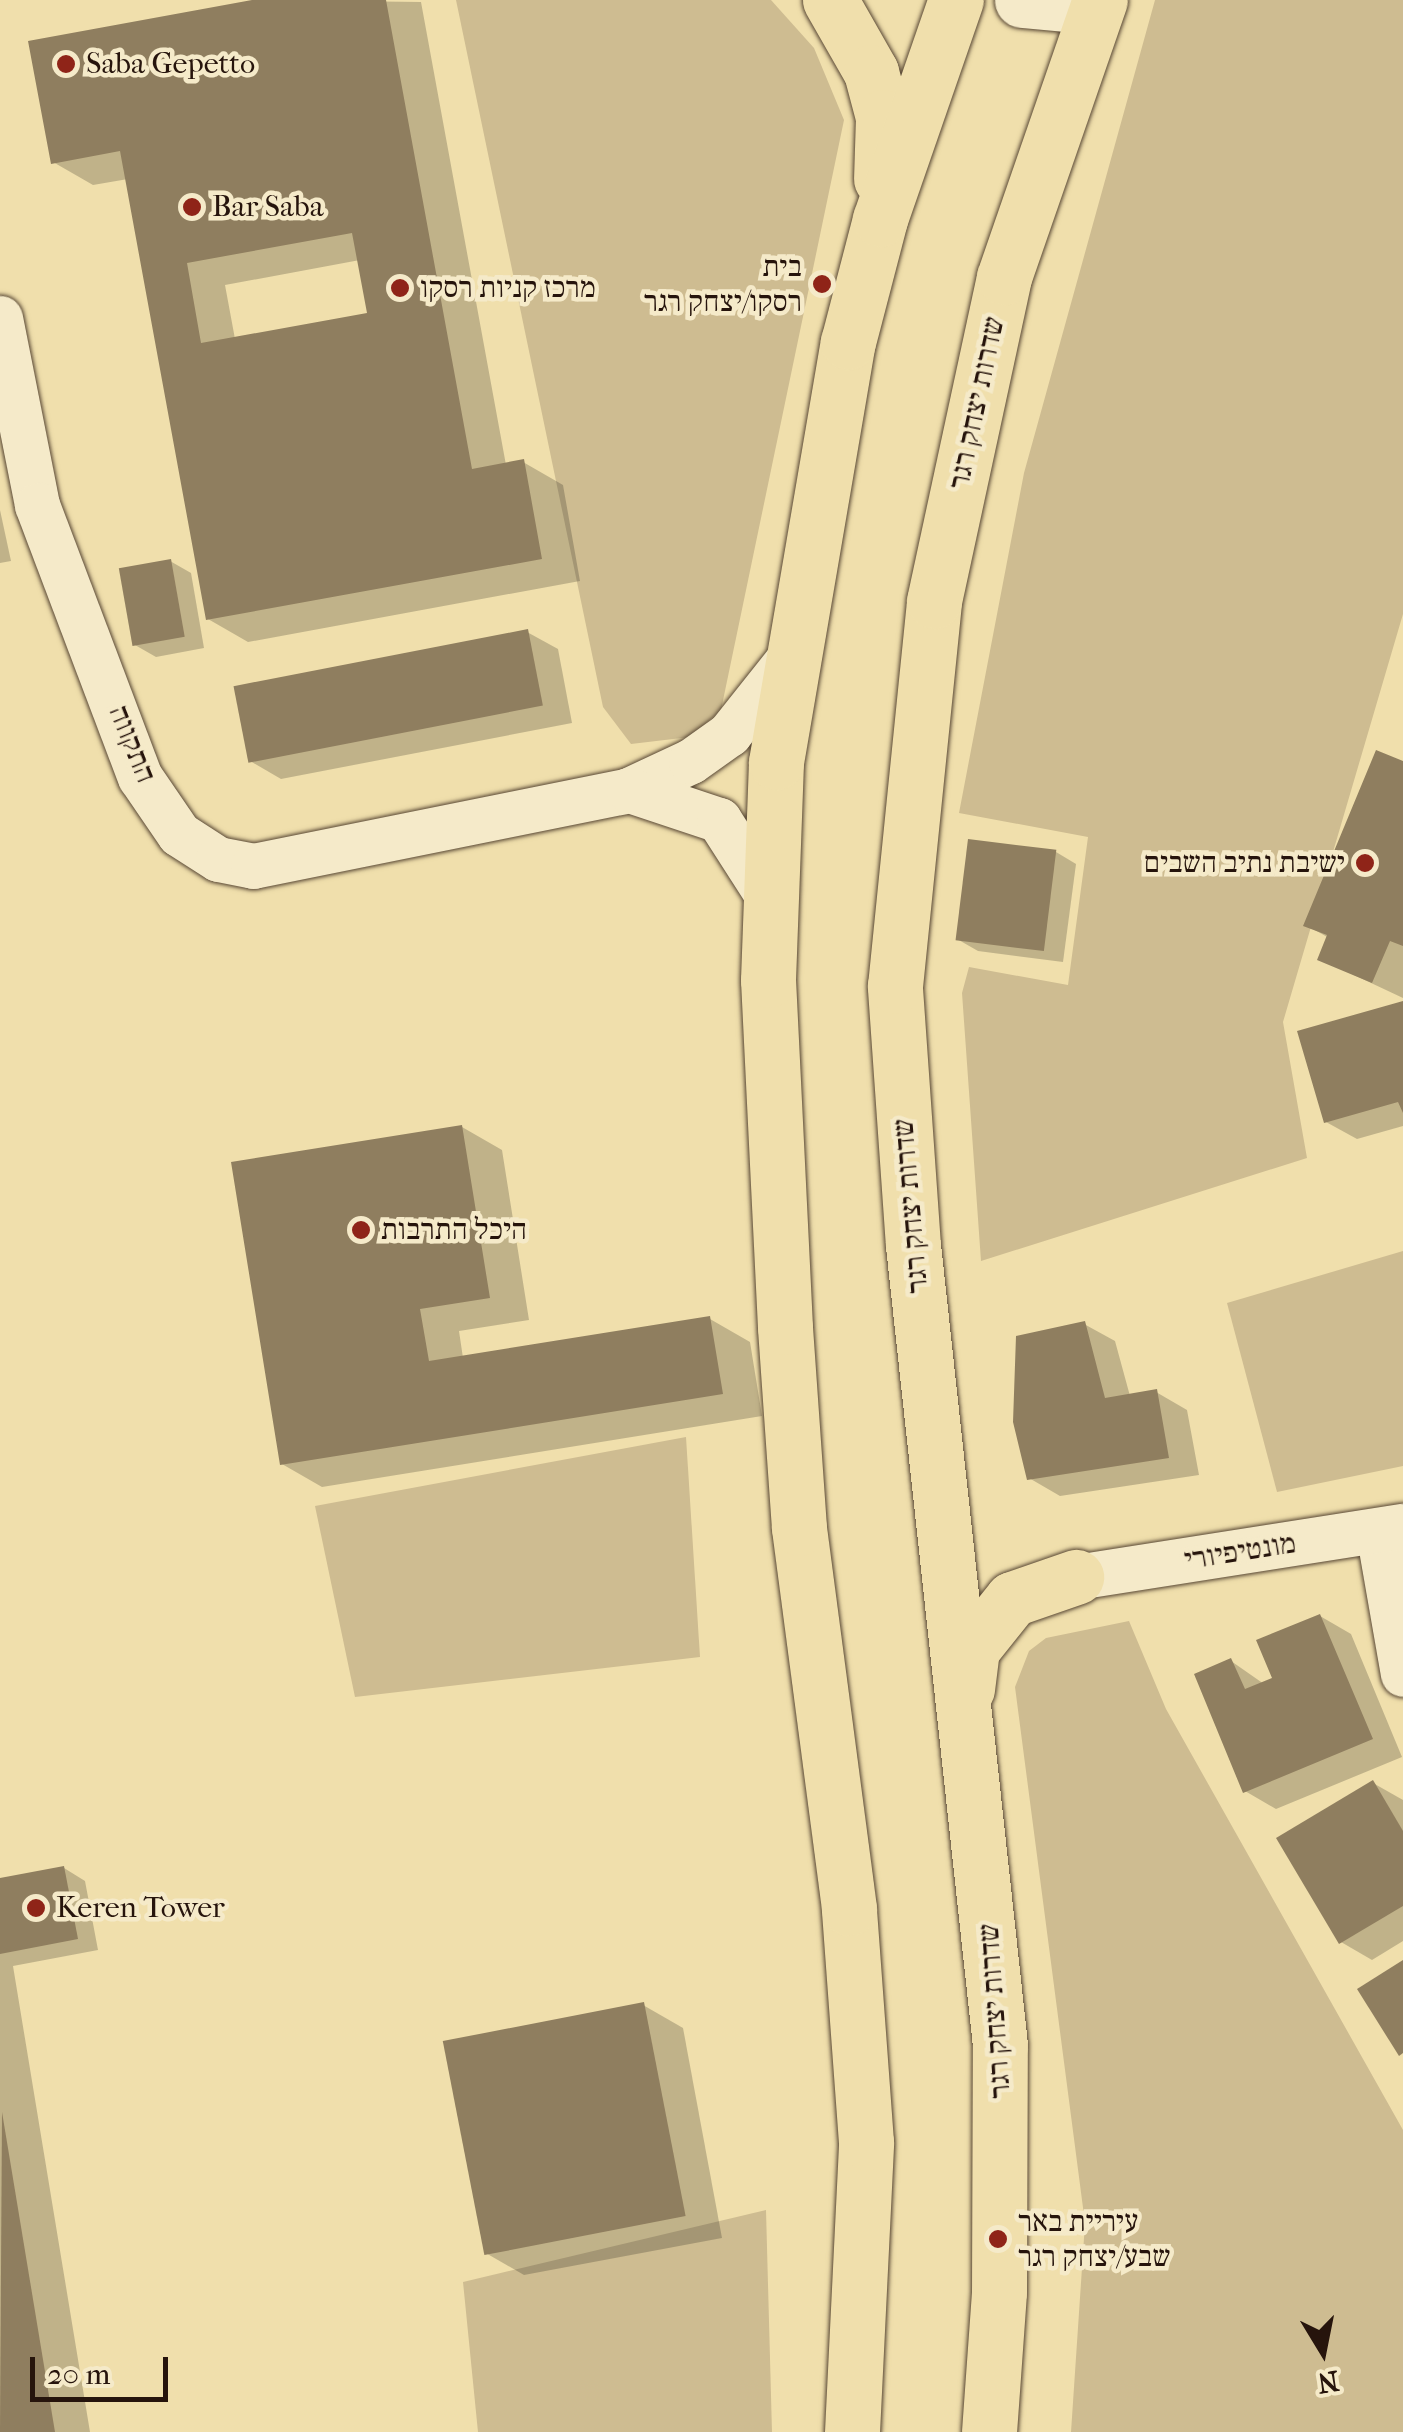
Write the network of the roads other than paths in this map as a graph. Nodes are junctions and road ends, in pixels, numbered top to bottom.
1 (830, 0) edge
2 (956, 0) edge
3 (1022, 0) edge
4 (1094, 2) edge
5 (880, 220) junction
6 (0, 318) edge
7 (795, 651) junction
8 (629, 790) junction
9 (771, 901) junction
10 (942, 1525) junction
11 (1390, 1528) edge
12 (1076, 1576) junction
13 (1403, 1674) edge
14 (964, 1711) junction
15 (852, 2432) edge
16 (989, 2432) edge

1 - 5 main road
2 - 5 main road
3 - 4 street
4 - 10 main road, שדרות יצחק רגר
5 - 7 main road
6 - 8 street, התקווה
7 - 8 street, התקווה
7 - 9 main road
8 - 9 street, התקווה
9 - 15 main road
10 - 12 main road
10 - 14 main road, שדרות יצחק רגר
11 - 12 street, מונטיפיורי
11 - 13 street
12 - 14 main road
14 - 16 main road, שדרות יצחק רגר

